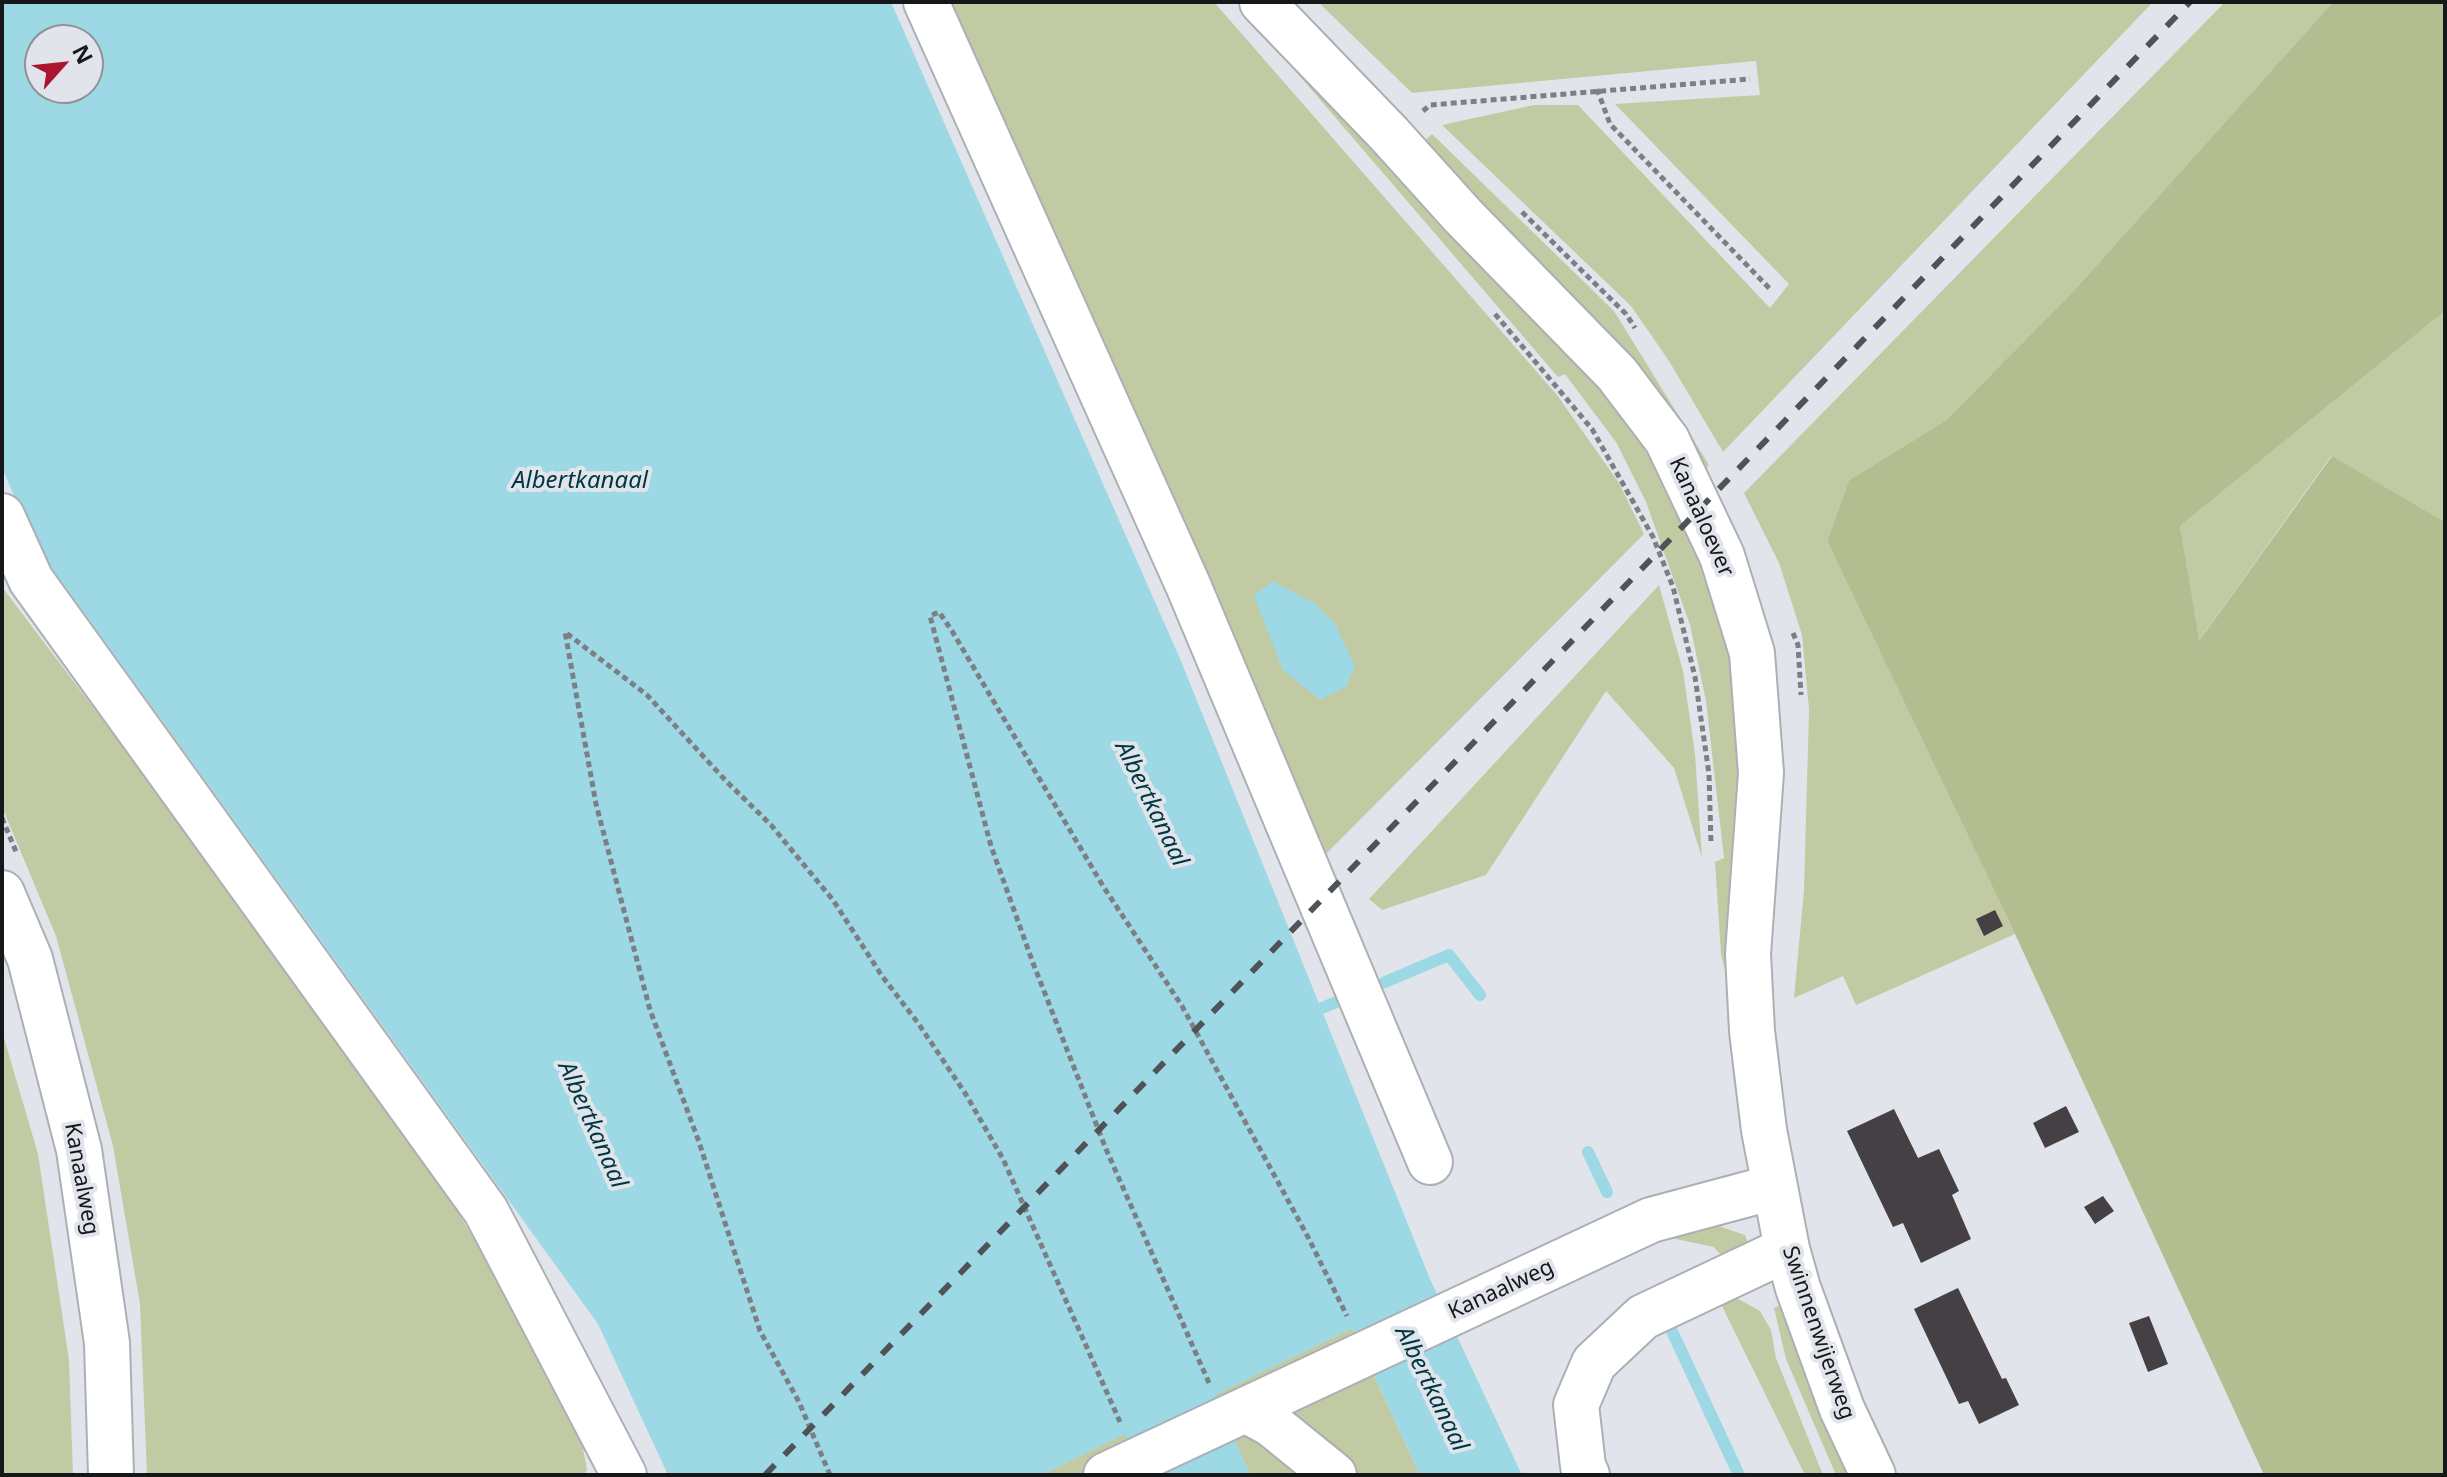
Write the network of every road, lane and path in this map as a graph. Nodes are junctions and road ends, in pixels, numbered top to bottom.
1 (926, 2) edge
2 (1262, 2) edge
3 (1750, 79) dead end
4 (1597, 89) junction
5 (1390, 135) junction
6 (1770, 289) dead end
7 (1492, 310) dead end
8 (2, 516) edge
9 (1711, 853) dead end
10 (2, 893) edge
11 (1430, 1162) dead end
12 (1774, 1187) junction
13 (1787, 1249) junction
14 (1352, 1328) dead end
15 (1229, 1402) junction
16 (1126, 1433) dead end
17 (111, 1475) edge
18 (624, 1475) edge
19 (830, 1475) edge
20 (1106, 1475) edge
21 (1334, 1475) edge
22 (1587, 1475) edge
23 (1873, 1475) edge

1 - 11 street
2 - 5 street, Kanaaloever
3 - 4 path
4 - 5 path
4 - 6 path
5 - 12 street, Kanaaloever
7 - 9 path
8 - 18 street
10 - 17 street, Kanaalweg
12 - 13 street, Swinnenwijerweg
12 - 15 street, Kanaalweg
13 - 22 street
13 - 23 street, Swinnenwijerweg
14 - 15 path
15 - 20 street, Kanaalweg
15 - 21 street
16 - 19 path

